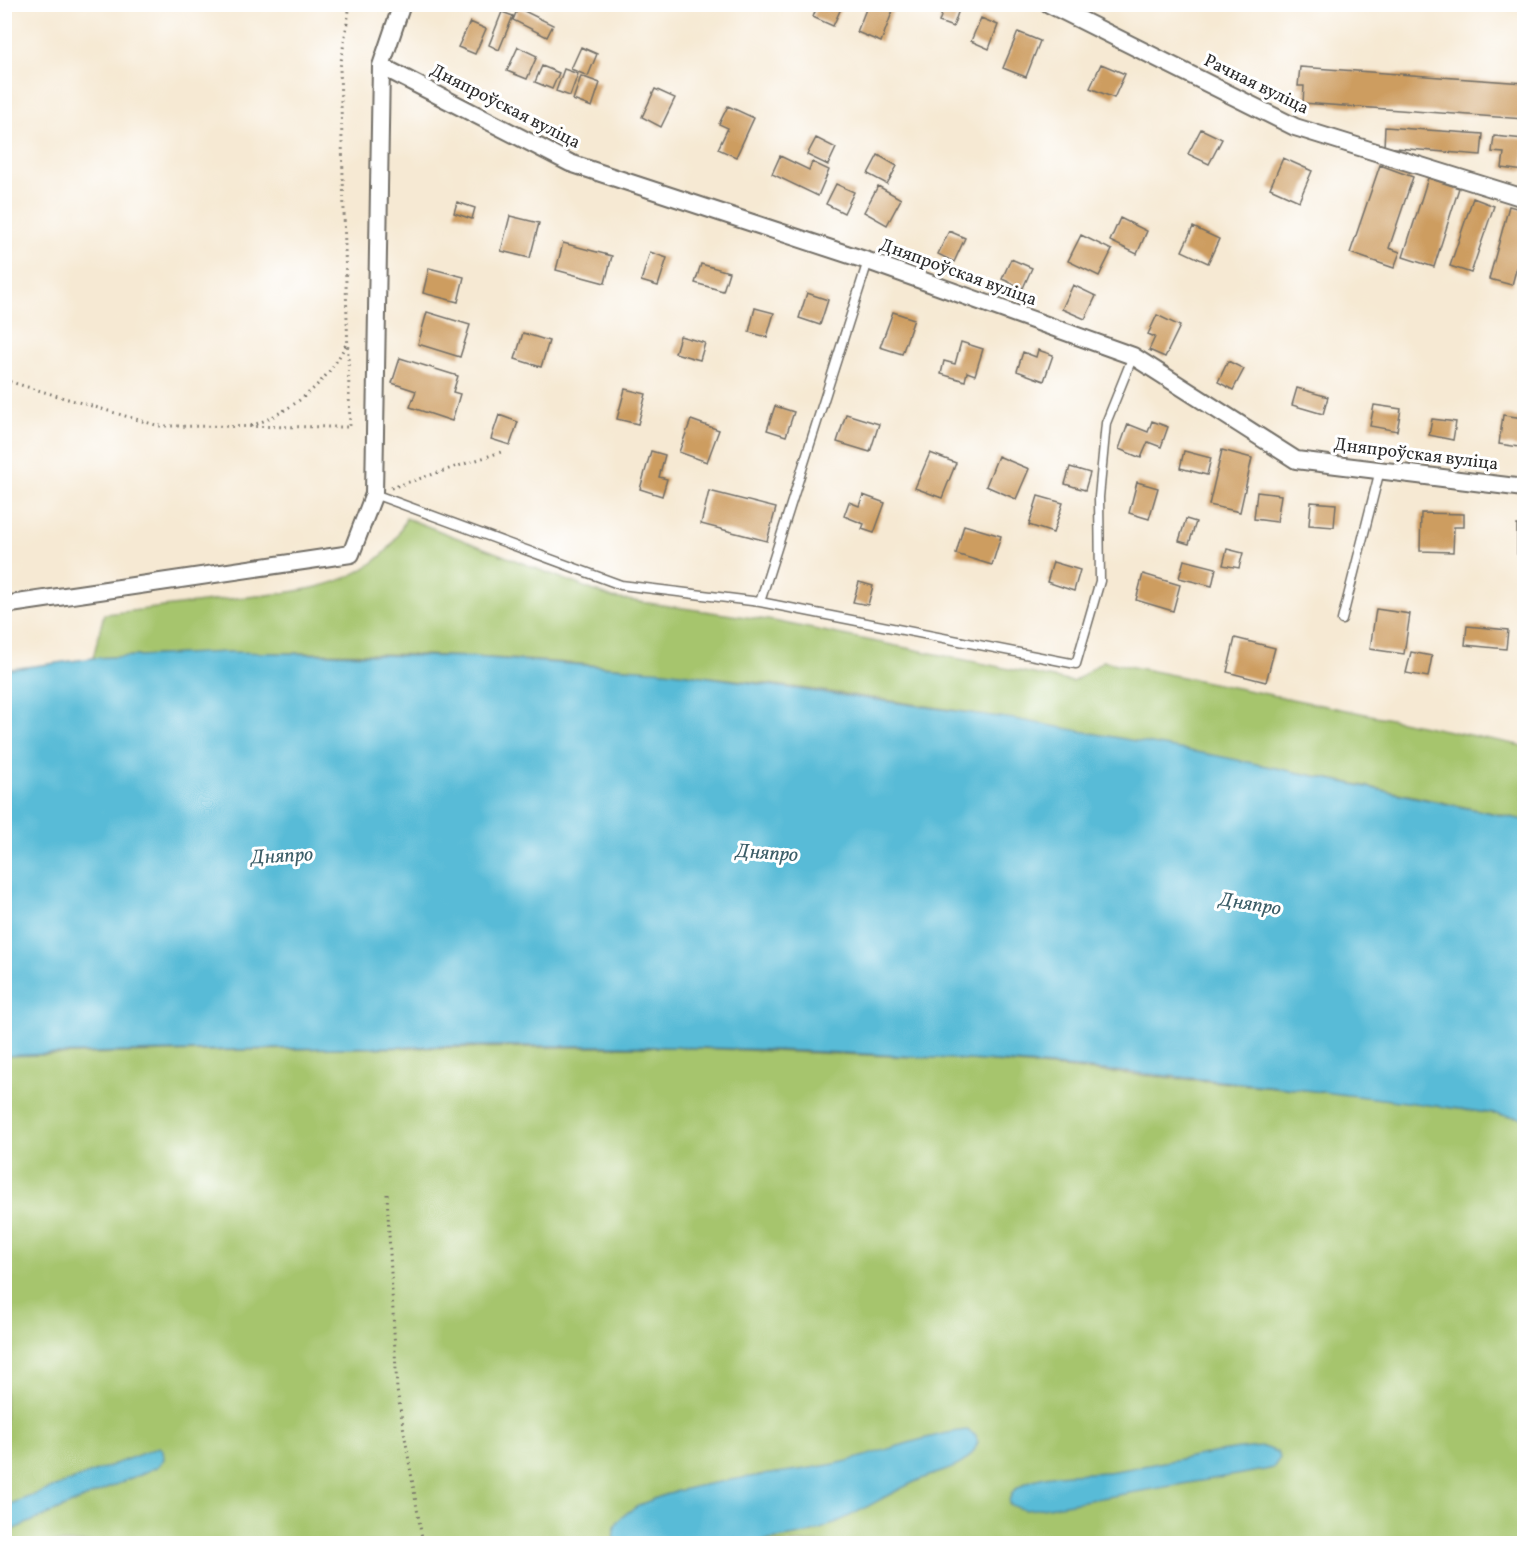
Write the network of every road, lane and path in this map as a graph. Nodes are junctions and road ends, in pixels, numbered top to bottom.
1 (350, 4) edge
2 (402, 4) edge
3 (1049, 4) edge
4 (381, 66) junction
5 (1524, 198) edge
6 (868, 261) junction
7 (348, 340) junction
8 (1133, 356) junction
9 (4, 380) edge
10 (250, 426) junction
11 (501, 452) dead end
12 (1380, 470) junction
13 (1524, 488) edge
14 (374, 494) junction
15 (760, 602) junction
16 (4, 605) edge
17 (1342, 620) dead end
18 (387, 1194) dead end
19 (423, 1544) edge

1 - 7 path
2 - 4 street
3 - 5 street, Рачная вуліца
4 - 6 street, Дняпроўская вуліца
4 - 14 street
6 - 8 street, Дняпроўская вуліца
6 - 15 lane
7 - 10 path
7 - 10 path
8 - 12 street, Дняпроўская вуліца
8 - 15 lane
9 - 10 path
11 - 14 path
12 - 13 street, Дняпроўская вуліца
12 - 17 lane
14 - 15 lane
14 - 16 street
18 - 19 path

